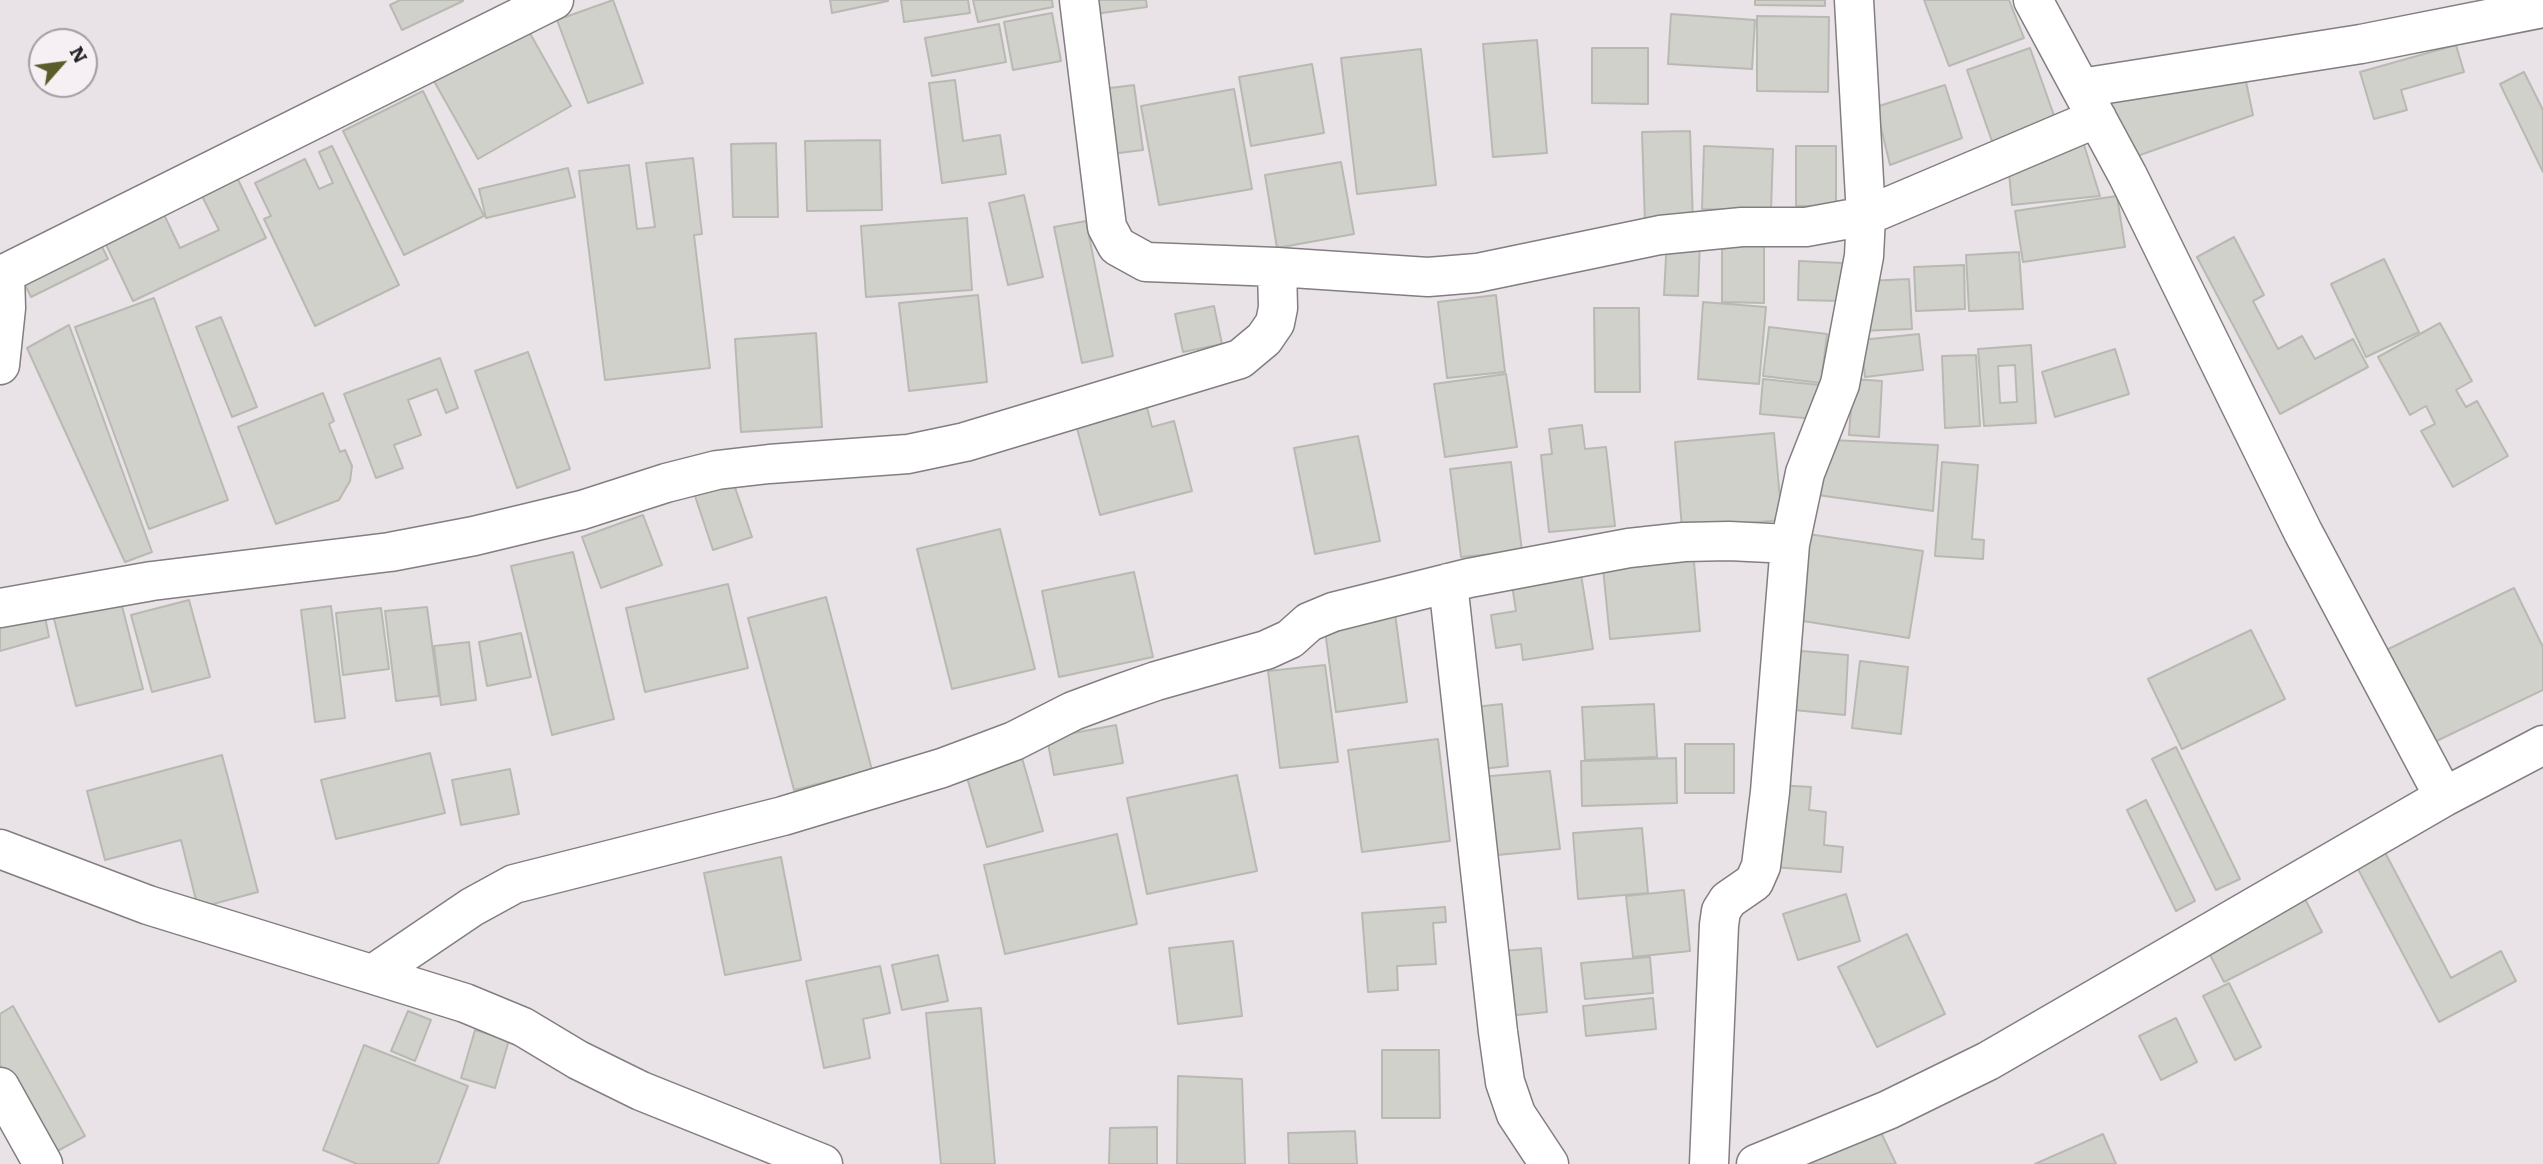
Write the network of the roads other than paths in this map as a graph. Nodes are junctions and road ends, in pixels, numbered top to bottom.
1 (554, 0) edge
2 (1079, 0) edge
3 (1854, 0) edge
4 (2033, 0) edge
5 (2543, 8) edge
6 (2089, 103) junction
7 (1866, 216) junction
8 (1277, 267) junction
9 (2, 275) edge
10 (0, 365) edge
11 (1790, 544) junction
12 (1448, 583) junction
13 (0, 608) edge
14 (2543, 745) edge
15 (2444, 797) junction
16 (0, 849) edge
17 (373, 974) junction
18 (0, 1087) edge
19 (43, 1164) edge
20 (823, 1164) edge
21 (1549, 1164) edge
22 (1709, 1164) edge
23 (1756, 1164) edge

1 - 9 street
2 - 8 street
3 - 7 street
4 - 6 street
5 - 6 street
6 - 7 street
6 - 15 street
7 - 8 street
7 - 11 street
8 - 13 street
9 - 10 street
11 - 12 street
11 - 22 street
12 - 17 street
12 - 21 street
14 - 15 street
15 - 23 street
16 - 17 street
17 - 20 street
18 - 19 street

